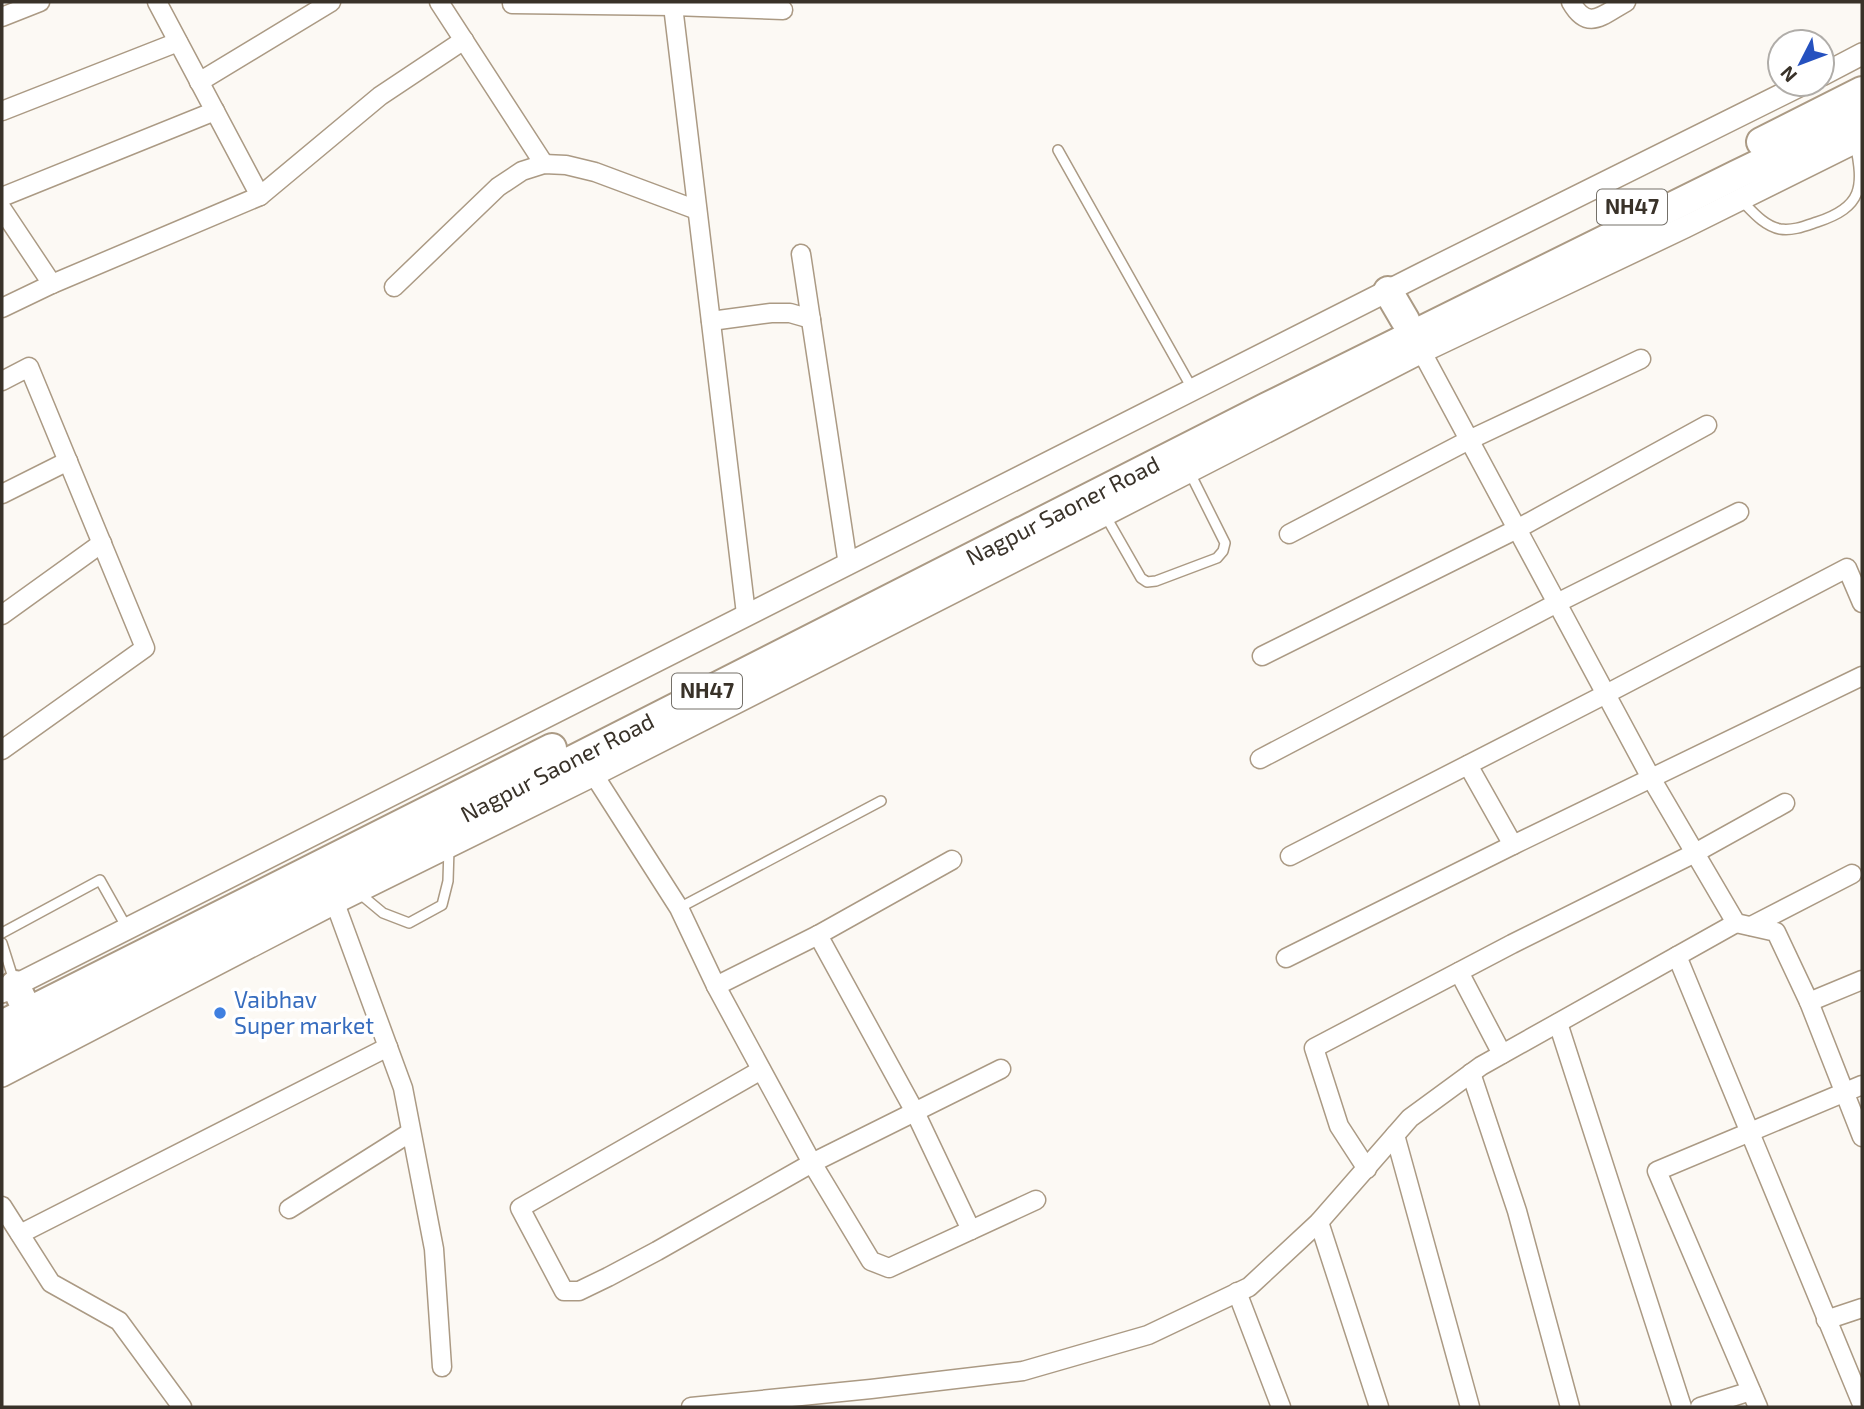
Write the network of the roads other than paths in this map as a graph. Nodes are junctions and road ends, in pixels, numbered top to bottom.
1 (40, 2) edge
2 (157, 2) edge
3 (331, 2) edge
4 (439, 2) edge
5 (1570, 2) edge
6 (1626, 2) edge
7 (512, 4) dead end
8 (568, 4) edge
9 (672, 4) edge
10 (783, 10) dead end
11 (2, 17) edge
12 (464, 40) junction
13 (178, 42) junction
14 (1862, 54) edge
15 (1836, 68) edge
16 (199, 82) junction
17 (1862, 91) edge
18 (1775, 98) edge
19 (2, 111) edge
20 (215, 111) junction
21 (1862, 114) edge
22 (1858, 141) edge
23 (1058, 150) dead end
24 (544, 164) junction
25 (260, 196) junction
26 (2, 197) edge
27 (1741, 200) junction
28 (2, 209) edge
29 (698, 210) junction
30 (801, 254) dead end
31 (52, 284) junction
32 (394, 287) dead end
33 (1388, 290) junction
34 (2, 308) edge
35 (1442, 311) junction
36 (811, 319) junction
37 (711, 321) junction
38 (1413, 336) junction
39 (1641, 359) dead end
40 (2, 381) edge
41 (1193, 390) junction
42 (1707, 425) dead end
43 (1469, 440) junction
44 (68, 461) junction
45 (1189, 471) junction
46 (2, 494) edge
47 (1739, 512) dead end
48 (1105, 515) junction
49 (1517, 529) junction
50 (1289, 534) dead end
51 (102, 543) junction
52 (1855, 564) edge
53 (848, 565) junction
54 (1557, 603) junction
55 (1862, 603) edge
56 (746, 614) junction
57 (2, 615) edge
58 (1262, 656) dead end
59 (1862, 676) edge
60 (1606, 694) junction
61 (2, 750) edge
62 (1260, 759) dead end
63 (1468, 765) junction
64 (594, 775) junction
65 (1651, 778) junction
66 (881, 801) dead end
67 (1785, 803) dead end
68 (1513, 845) junction
69 (449, 846) junction
70 (1695, 853) junction
71 (1290, 856) dead end
72 (952, 860) dead end
73 (1852, 874) dead end
74 (358, 892) junction
75 (335, 903) junction
76 (679, 908) junction
77 (1744, 924) junction
78 (127, 928) junction
79 (2, 933) edge
80 (817, 935) junction
81 (2, 943) edge
82 (1677, 956) junction
83 (1286, 958) dead end
84 (1459, 972) junction
85 (1862, 980) edge
86 (716, 986) junction
87 (9, 989) edge
88 (1809, 1002) junction
89 (28, 1012) junction
90 (1558, 1023) junction
91 (2, 1025) edge
92 (388, 1047) junction
93 (2, 1050) edge
94 (1502, 1054) junction
95 (1001, 1069) dead end
96 (761, 1070) junction
97 (1471, 1073) junction
98 (2, 1076) edge
99 (1862, 1086) edge
100 (1845, 1093) junction
101 (915, 1112) junction
102 (1749, 1131) junction
103 (411, 1132) junction
104 (1395, 1135) junction
105 (1862, 1137) edge
106 (812, 1163) junction
107 (1367, 1169) junction
108 (1037, 1200) dead end
109 (2, 1206) edge
110 (289, 1209) dead end
111 (1319, 1222) junction
112 (971, 1230) junction
113 (20, 1234) junction
114 (1237, 1292) junction
115 (1862, 1308) edge
116 (1826, 1320) junction
117 (442, 1367) dead end
118 (1856, 1375) edge
119 (1755, 1399) edge
120 (1862, 1404) edge
121 (182, 1407) edge
122 (691, 1407) edge
123 (1282, 1407) edge
124 (1378, 1407) edge
125 (1471, 1407) edge
126 (1570, 1407) edge
127 (1682, 1407) edge
128 (1700, 1407) edge

1 - 11 street
2 - 13 street
3 - 16 street
4 - 12 street
5 - 6 street
7 - 8 street
8 - 9 street
9 - 10 street
9 - 29 street
12 - 24 street
12 - 25 street
13 - 16 street
13 - 19 street
14 - 15 street
16 - 20 street
17 - 35 highway, NH47
18 - 33 street
20 - 25 street
20 - 26 street
21 - 35 highway, NH47
22 - 27 street
22 - 27 lane
23 - 41 lane
24 - 29 street
24 - 32 street
25 - 31 street
27 - 38 street
28 - 31 street
29 - 37 street
30 - 36 street
31 - 34 street
33 - 38 highway
33 - 41 street
35 - 38 highway, NH47
36 - 37 street
36 - 53 street
37 - 56 street
38 - 43 street
38 - 45 street
38 - 89 highway, Nagpur Saoner Road / NH47
38 - 93 highway, Nagpur Saoner Road / NH47
39 - 43 street
40 - 44 street
41 - 53 street
42 - 49 street
43 - 49 street
43 - 50 street
44 - 46 street
44 - 51 street
45 - 48 street
45 - 48 lane
47 - 54 street
48 - 64 street
49 - 54 street
49 - 58 street
51 - 57 street
51 - 61 street
52 - 55 street
52 - 60 street
53 - 56 street
54 - 60 street
54 - 62 street
56 - 78 street
59 - 65 street
60 - 63 street
60 - 65 street
63 - 68 street
63 - 71 street
64 - 69 street
64 - 76 street
65 - 68 street
65 - 70 street
66 - 76 lane
67 - 70 street
68 - 83 street
69 - 74 street
69 - 74 lane
70 - 77 street
70 - 84 street
72 - 80 street
73 - 77 street
74 - 75 street
75 - 92 street
75 - 98 street
76 - 86 street
77 - 82 street
77 - 88 street
78 - 79 lane
78 - 87 street
80 - 86 street
80 - 101 street
81 - 87 lane
82 - 90 street
82 - 102 street
84 - 94 street
84 - 107 street
85 - 88 street
86 - 96 street
87 - 89 highway
88 - 100 street
89 - 91 highway, Nagpur Saoner Road / NH47
90 - 94 street
90 - 127 street
92 - 103 street
92 - 113 street
94 - 97 street
95 - 101 street
96 - 106 street
96 - 106 street
97 - 104 street
97 - 126 street
99 - 100 street
100 - 102 street
100 - 105 street
101 - 106 street
101 - 112 street
102 - 116 street
102 - 119 street
103 - 110 street
103 - 117 street
104 - 107 street
104 - 125 street
106 - 112 street
107 - 111 street
108 - 112 street
109 - 113 street
111 - 114 street
111 - 124 street
113 - 121 street
114 - 122 street
114 - 123 street
115 - 116 street
116 - 118 street
118 - 120 street
119 - 128 street

